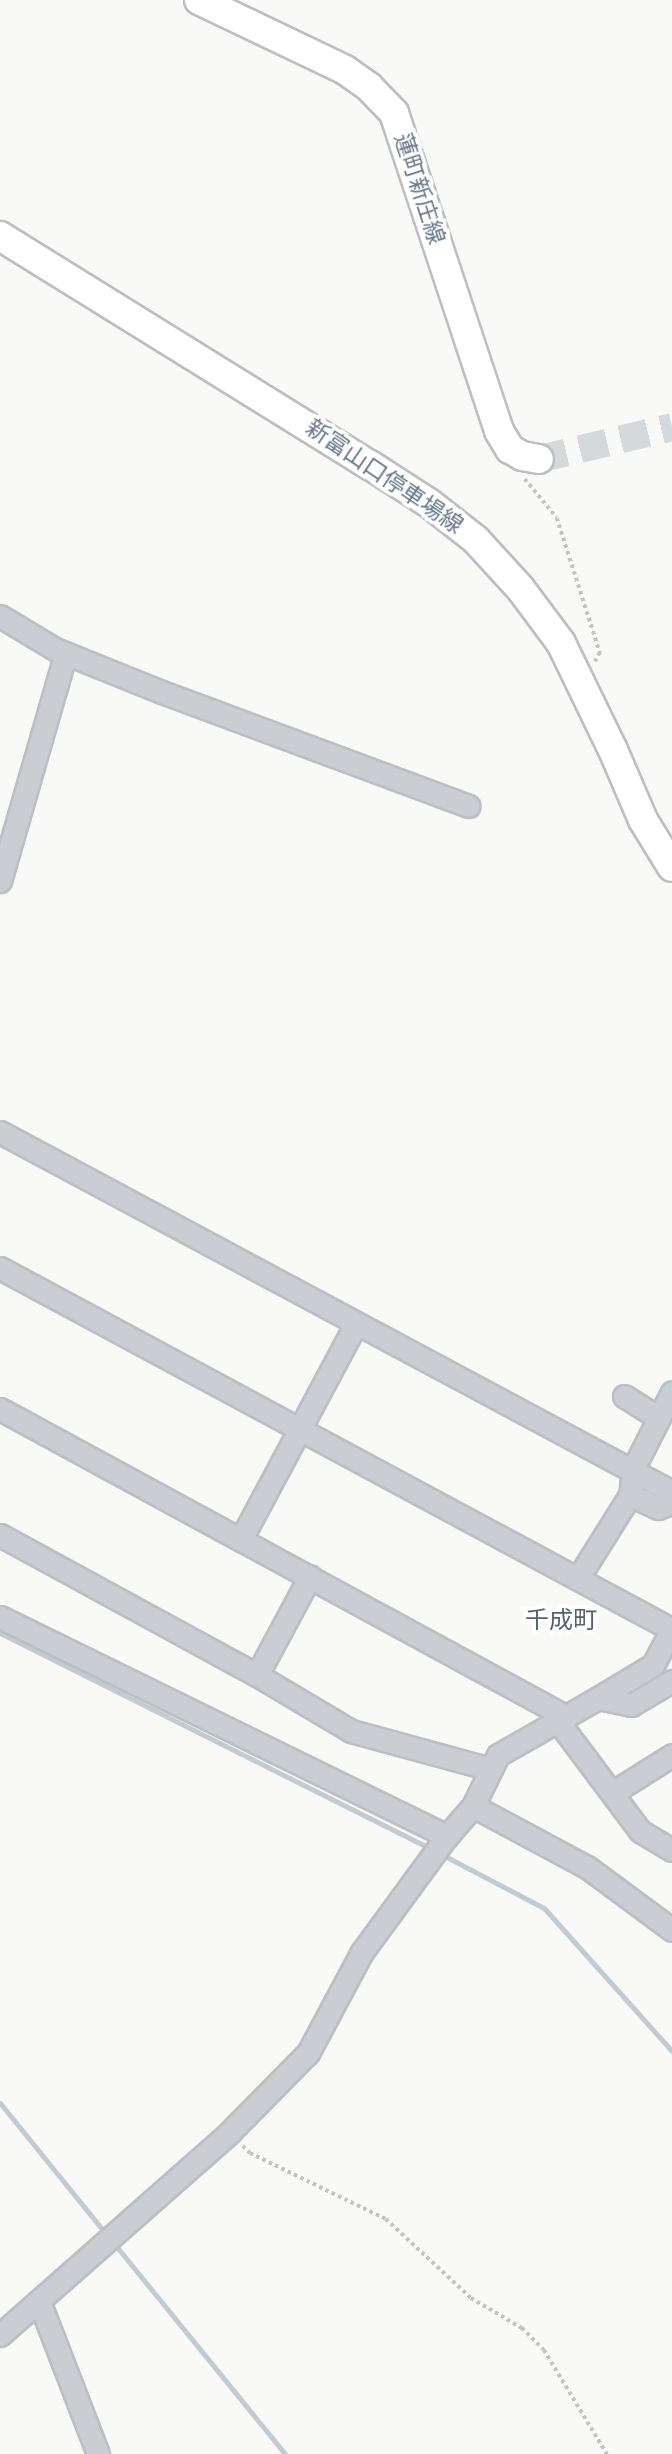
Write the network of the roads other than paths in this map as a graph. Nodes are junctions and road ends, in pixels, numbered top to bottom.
1 (199, 0) edge
2 (0, 236) edge
3 (539, 459) tunnel mouth
4 (0, 616) edge
5 (66, 653) junction
6 (468, 806) dead end
7 (672, 867) edge
8 (0, 881) edge
9 (0, 1132) edge
10 (0, 1268) edge
11 (356, 1324) junction
12 (672, 1392) edge
13 (624, 1396) dead end
14 (0, 1409) edge
15 (659, 1418) junction
16 (300, 1427) junction
17 (633, 1469) junction
18 (672, 1492) edge
19 (630, 1495) junction
20 (672, 1503) edge
21 (0, 1535) edge
22 (241, 1539) junction
23 (310, 1576) junction
24 (578, 1578) junction
25 (0, 1617) edge
26 (672, 1629) edge
27 (672, 1664) edge
28 (257, 1675) junction
29 (672, 1681) edge
30 (603, 1699) junction
31 (561, 1718) junction
32 (672, 1755) edge
33 (491, 1769) junction
34 (612, 1793) junction
35 (473, 1806) junction
36 (447, 1836) junction
37 (672, 1850) edge
38 (672, 1930) edge
39 (39, 2301) junction
40 (0, 2335) edge
41 (98, 2454) edge

1 - 3 main road, 蓮町新庄線
2 - 7 main road, 新富山口停車場線
4 - 5 street
5 - 6 street
5 - 8 street
9 - 11 street
10 - 16 street
11 - 16 street
11 - 17 street
12 - 15 street
13 - 15 street
14 - 22 street
15 - 17 street
16 - 22 street
16 - 24 street
17 - 18 street
17 - 19 street
19 - 20 street
19 - 24 street
21 - 28 street
22 - 23 street
23 - 28 street
23 - 31 street
24 - 26 street
25 - 36 street
26 - 30 street
27 - 30 street
28 - 33 street
29 - 30 street
30 - 31 street
31 - 33 street
31 - 34 street
32 - 34 street
33 - 35 street
34 - 37 street
35 - 36 street
35 - 38 street
36 - 39 street
39 - 40 street
39 - 41 street

